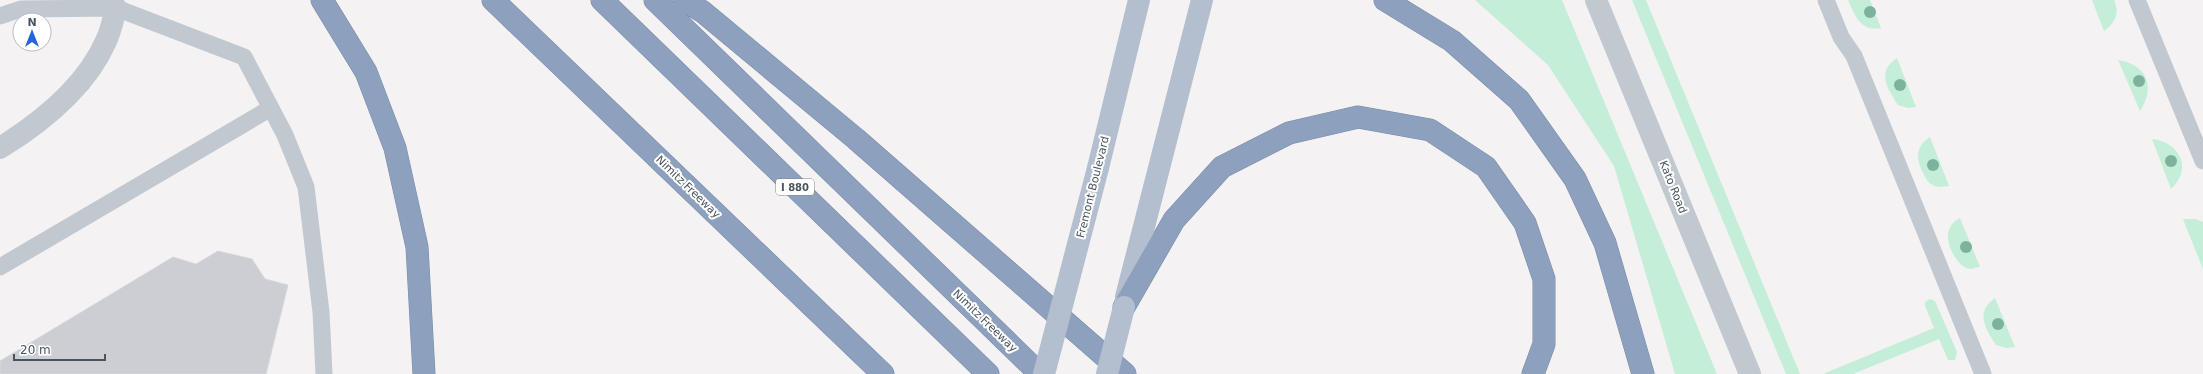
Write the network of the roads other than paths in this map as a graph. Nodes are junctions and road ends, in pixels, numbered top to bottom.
1 (322, 0) edge
2 (493, 0) edge
3 (602, 0) edge
4 (654, 0) edge
5 (684, 0) edge
6 (1139, 0) edge
7 (1202, 0) edge
8 (1596, 0) edge
9 (1826, 0) edge
10 (2137, 0) edge
11 (1384, 2) edge
12 (115, 4) edge
13 (0, 16) edge
14 (271, 108) junction
15 (0, 148) edge
16 (2203, 161) edge
17 (0, 267) edge
18 (1124, 307) junction
19 (324, 374) edge
20 (424, 374) edge
21 (883, 374) edge
22 (988, 374) edge
23 (1040, 374) edge
24 (1044, 374) edge
25 (1107, 374) edge
26 (1124, 374) edge
27 (1533, 374) edge
28 (1643, 374) edge
29 (1750, 374) edge
30 (1983, 374) edge

1 - 20 highway
2 - 21 highway, Nimitz Freeway
3 - 22 highway, I 880
4 - 23 highway, Nimitz Freeway
5 - 26 highway
6 - 24 main road, Fremont Boulevard, bridge
7 - 18 main road
8 - 29 street, Kato Road
9 - 30 lane
10 - 16 lane
11 - 28 highway
12 - 13 lane
12 - 14 lane
12 - 15 street
14 - 17 lane
14 - 19 lane
18 - 25 main road, bridge
18 - 27 highway

